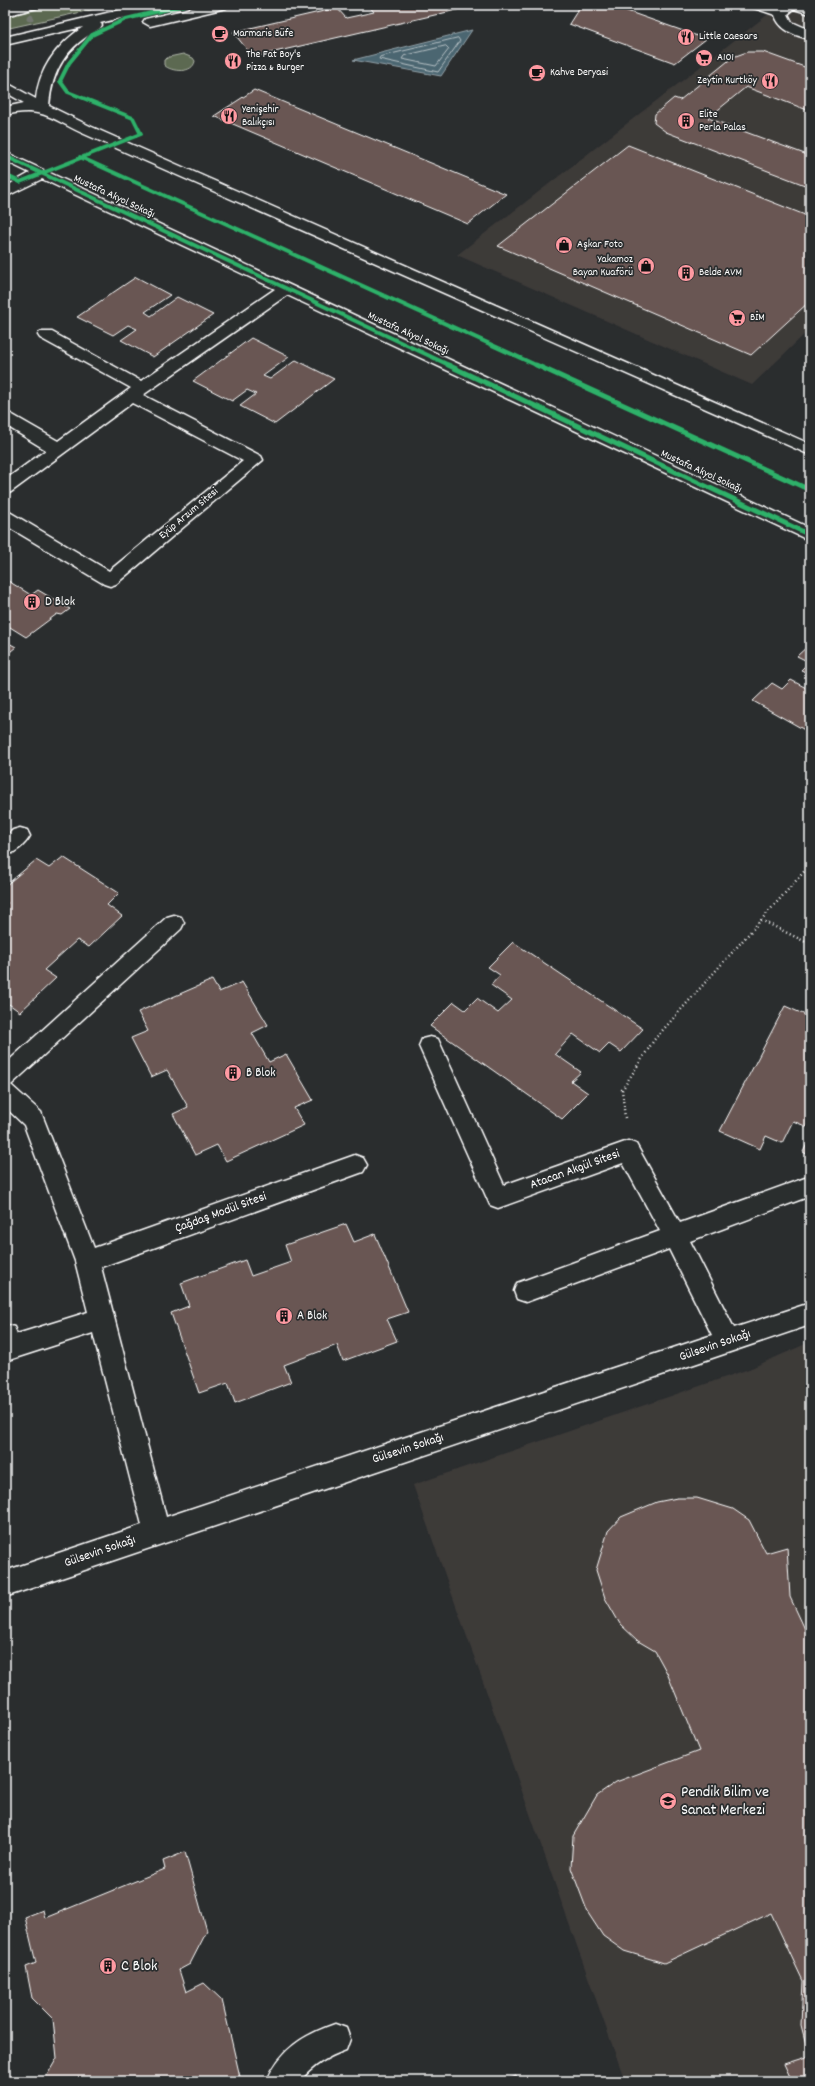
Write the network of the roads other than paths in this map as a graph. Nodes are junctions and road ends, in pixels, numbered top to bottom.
1 (32, 5) edge
2 (158, 5) edge
3 (221, 5) edge
4 (759, 5) edge
5 (795, 5) edge
6 (786, 9) edge
7 (810, 10) edge
8 (5, 12) edge
9 (112, 16) junction
10 (150, 22) dead end
11 (810, 35) edge
12 (5, 41) edge
13 (5, 86) edge
14 (42, 108) junction
15 (5, 111) edge
16 (5, 156) edge
17 (40, 174) junction
18 (5, 193) edge
19 (286, 288) junction
20 (46, 336) dead end
21 (136, 392) junction
22 (5, 418) edge
23 (58, 449) junction
24 (810, 450) edge
25 (5, 488) edge
26 (5, 517) edge
27 (807, 533) edge
28 (174, 923) dead end
29 (430, 1046) dead end
30 (5, 1078) edge
31 (5, 1094) edge
32 (355, 1165) dead end
33 (805, 1188) dead end
34 (675, 1236) junction
35 (87, 1261) junction
36 (526, 1291) dead end
37 (810, 1314) edge
38 (103, 1319) junction
39 (5, 1335) edge
40 (728, 1342) junction
41 (157, 1533) junction
42 (5, 1584) edge
43 (335, 2039) dead end
44 (282, 2081) edge

1 - 8 street
2 - 9 street
3 - 10 street
4 - 6 street
5 - 7 street
6 - 11 street
9 - 12 street
9 - 14 street
13 - 14 street
14 - 15 street
14 - 24 street
16 - 17 street, Mustafa Akyol Sokağı
17 - 18 street
17 - 19 street, Mustafa Akyol Sokağı
19 - 21 street
19 - 27 street, Mustafa Akyol Sokağı
20 - 21 street, Eyüp Arzum Sitesi
21 - 23 street
21 - 26 street, Eyüp Arzum Sitesi
22 - 23 street
23 - 25 street
28 - 30 street
29 - 34 street, Atacan Akgül Sitesi
31 - 35 street
32 - 35 street, Çağdaş Modül Sitesi
33 - 34 street
34 - 36 street
34 - 40 street, Atacan Akgül Sitesi
35 - 38 street
37 - 40 street, Gülsevin Sokağı
38 - 39 street
38 - 41 street
40 - 41 street, Gülsevin Sokağı
41 - 42 street, Gülsevin Sokağı
43 - 44 street

